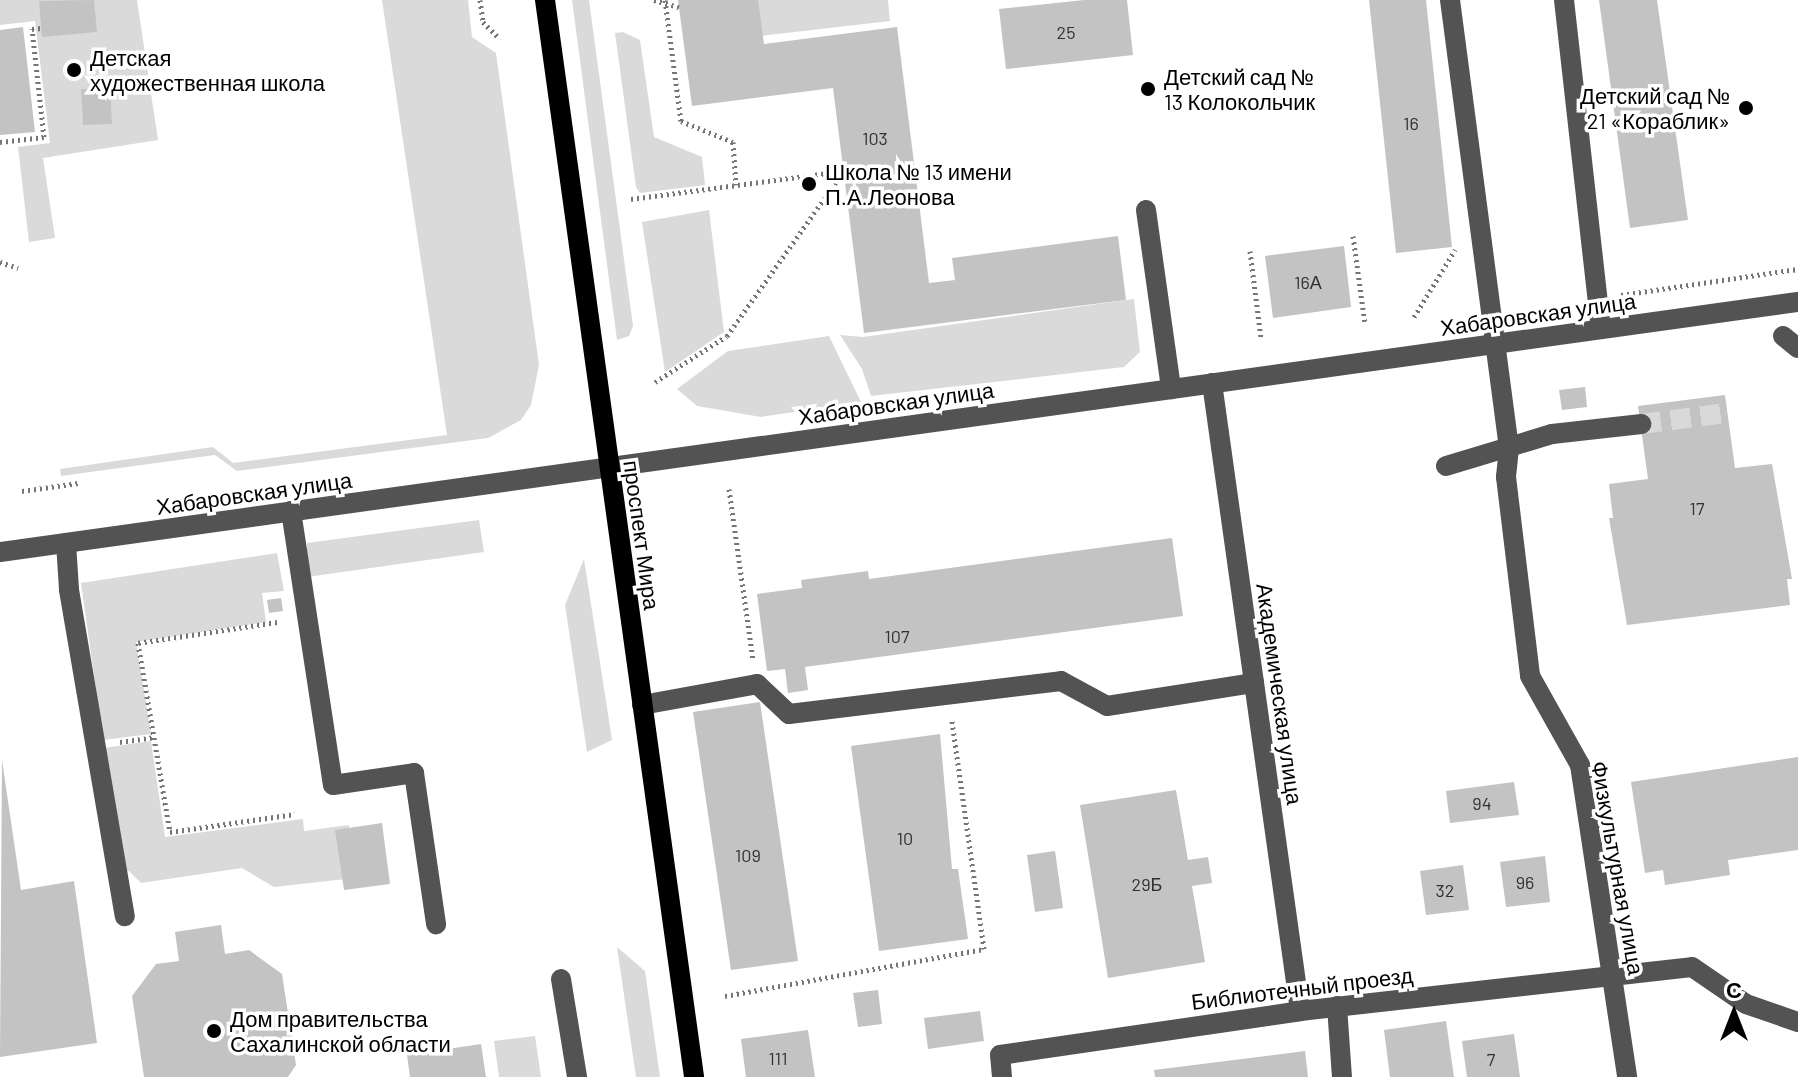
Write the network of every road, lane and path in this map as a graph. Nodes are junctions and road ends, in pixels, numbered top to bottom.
1 (480, 0) edge
2 (545, 0) edge
3 (654, 0) edge
4 (1450, 0) edge
5 (1564, 0) edge
6 (665, 2) edge
7 (679, 7) dead end
8 (41, 28) dead end
9 (500, 39) dead end
10 (0, 142) edge
11 (736, 185) junction
12 (631, 199) dead end
13 (1146, 210) dead end
14 (1478, 213) junction
15 (1353, 236) dead end
16 (1250, 251) dead end
17 (0, 262) edge
18 (18, 268) dead end
19 (1798, 269) edge
20 (1598, 298) junction
21 (1798, 302) edge
22 (1414, 317) dead end
23 (1365, 324) dead end
24 (1601, 329) junction
25 (1798, 334) edge
26 (1261, 338) dead end
27 (1495, 344) junction
28 (1798, 348) edge
29 (655, 382) dead end
30 (1212, 383) junction
31 (1171, 389) junction
32 (1641, 424) tunnel mouth
33 (1509, 448) junction
34 (1446, 466) dead end
35 (608, 467) junction
36 (78, 483) dead end
37 (729, 489) dead end
38 (22, 491) dead end
39 (291, 511) junction
40 (66, 543) junction
41 (0, 552) edge
42 (277, 622) dead end
43 (1254, 683) junction
44 (757, 684) junction
45 (948, 695) junction
46 (642, 705) junction
47 (295, 814) dead end
48 (125, 916) dead end
49 (436, 924) dead end
50 (1612, 976) junction
51 (561, 979) dead end
52 (725, 996) dead end
53 (1337, 1006) junction
54 (1300, 1011) junction
55 (1798, 1022) edge
56 (577, 1077) edge
57 (694, 1077) edge
58 (1002, 1077) edge
59 (1342, 1077) edge
60 (1627, 1077) edge

1 - 9 path
2 - 35 main road, проспект Мира
3 - 6 path
4 - 14 street, Физкультурная улица
5 - 20 street
6 - 7 path
6 - 11 path
8 - 10 path
11 - 12 path
11 - 29 path
13 - 31 street
14 - 22 path
14 - 27 street, Физкультурная улица
15 - 23 path
16 - 26 path
17 - 18 path
19 - 20 path
20 - 24 street
21 - 24 street, Хабаровская улица
24 - 27 street, Хабаровская улица
25 - 28 street
27 - 30 street, Хабаровская улица
27 - 33 street, Физкультурная улица
30 - 31 street, Хабаровская улица
30 - 43 street, Академическая улица
31 - 35 street, Хабаровская улица
32 - 33 street
33 - 34 street
33 - 50 street, Физкультурная улица
35 - 39 street, Хабаровская улица
35 - 46 main road, проспект Мира
36 - 38 path
37 - 44 path
39 - 40 street, Хабаровская улица
39 - 49 street
40 - 41 street, Хабаровская улица
40 - 48 street
42 - 47 path
43 - 45 street
43 - 54 street, Академическая улица
44 - 45 street
44 - 46 street
45 - 52 path
46 - 57 main road, проспект Мира
50 - 53 street, Библиотечный проезд
50 - 55 street, Библиотечный проезд
50 - 60 street, Физкультурная улица
51 - 56 street
53 - 54 street, Библиотечный проезд
53 - 59 street
54 - 58 street, Библиотечный проезд

